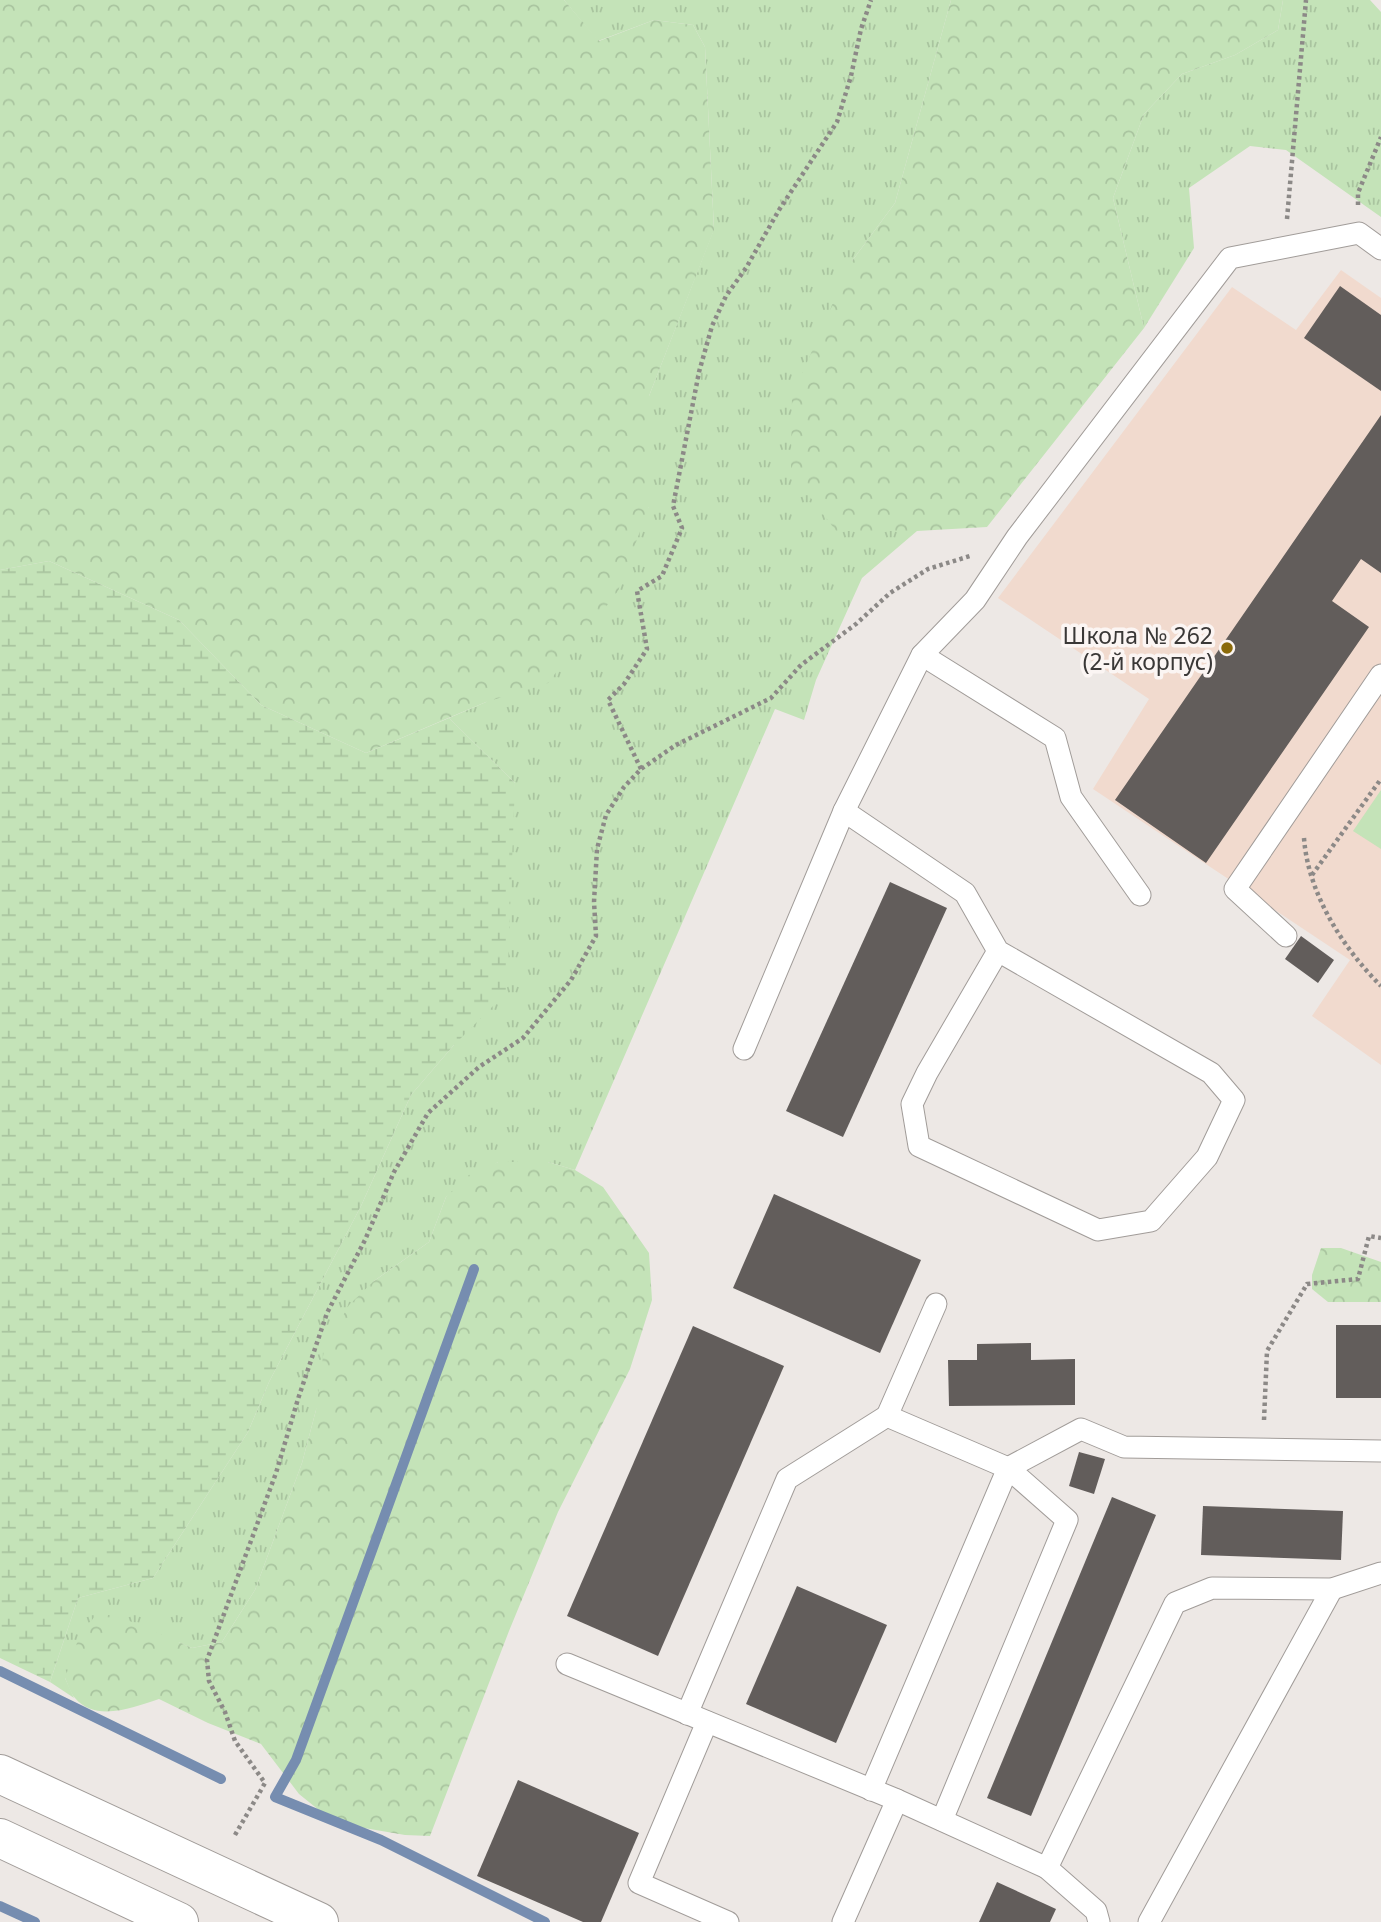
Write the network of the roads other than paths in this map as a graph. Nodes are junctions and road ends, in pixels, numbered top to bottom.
1 (1381, 249) edge
2 (922, 655) junction
3 (1381, 676) edge
4 (844, 811) junction
5 (1140, 895) dead end
6 (1286, 936) dead end
7 (998, 951) junction
8 (744, 1049) dead end
9 (936, 1304) dead end
10 (887, 1416) junction
11 (1381, 1451) edge
12 (1009, 1468) junction
13 (1381, 1573) edge
14 (1332, 1589) junction
15 (568, 1664) dead end
16 (687, 1714) junction
17 (707, 1722) junction
18 (0, 1774) edge
19 (872, 1790) junction
20 (897, 1800) junction
21 (942, 1820) junction
22 (0, 1838) edge
23 (1046, 1868) junction
24 (179, 1922) edge
25 (319, 1922) edge
26 (728, 1922) edge
27 (843, 1922) edge
28 (1099, 1922) edge
29 (1149, 1922) edge

1 - 2 lane
2 - 4 lane
2 - 5 lane
3 - 6 lane
4 - 7 lane
4 - 8 lane
7 - 7 lane
9 - 10 lane
10 - 12 lane
10 - 16 lane
11 - 12 lane
12 - 19 lane
12 - 21 lane
13 - 14 lane
14 - 23 lane
14 - 29 lane
15 - 16 lane
16 - 17 lane
17 - 19 lane
17 - 26 lane
18 - 25 highway
19 - 20 lane
20 - 21 lane
20 - 27 lane
21 - 23 lane
22 - 24 highway
23 - 28 lane

